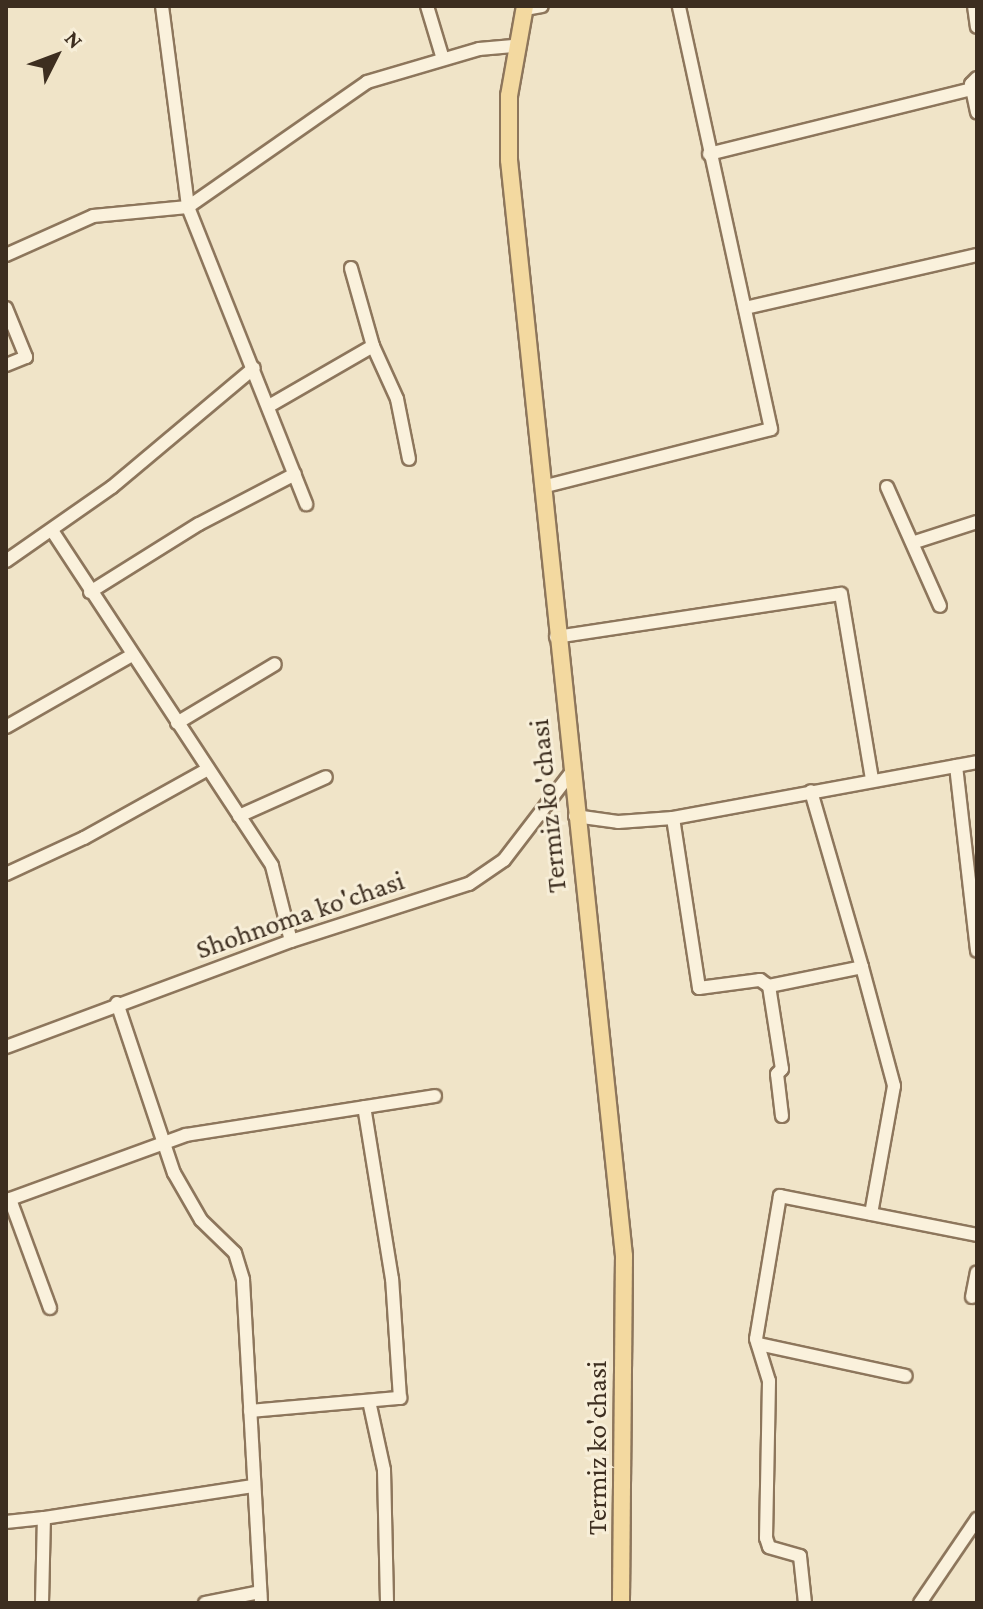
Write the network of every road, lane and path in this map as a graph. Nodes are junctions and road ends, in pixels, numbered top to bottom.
1 (162, 6) edge
2 (427, 6) edge
3 (542, 6) edge
4 (679, 6) edge
5 (974, 6) edge
6 (525, 7) edge
7 (977, 27) edge
8 (516, 46) junction
9 (443, 59) junction
10 (974, 83) edge
11 (977, 112) edge
12 (709, 154) junction
13 (188, 207) junction
14 (6, 255) edge
15 (977, 255) edge
16 (351, 268) dead end
17 (6, 308) edge
18 (745, 308) junction
19 (373, 346) junction
20 (6, 365) edge
21 (254, 368) junction
22 (269, 406) junction
23 (409, 459) dead end
24 (295, 474) junction
25 (542, 487) junction
26 (887, 487) dead end
27 (306, 504) dead end
28 (977, 522) edge
29 (53, 532) junction
30 (915, 542) junction
31 (6, 561) edge
32 (90, 592) junction
33 (940, 606) dead end
34 (556, 637) junction
35 (132, 655) junction
36 (275, 664) dead end
37 (177, 723) junction
38 (6, 727) edge
39 (977, 762) edge
40 (956, 766) junction
41 (208, 769) junction
42 (570, 774) junction
43 (326, 777) dead end
44 (872, 779) junction
45 (811, 791) junction
46 (239, 816) junction
47 (575, 816) junction
48 (673, 818) junction
49 (6, 874) edge
50 (291, 941) junction
51 (977, 944) edge
52 (862, 967) junction
53 (769, 986) junction
54 (117, 1003) junction
55 (6, 1047) edge
56 (435, 1096) dead end
57 (364, 1107) junction
58 (782, 1116) dead end
59 (163, 1142) junction
60 (8, 1194) edge
61 (871, 1214) junction
62 (977, 1235) edge
63 (977, 1272) edge
64 (972, 1297) dead end
65 (50, 1308) dead end
66 (758, 1344) junction
67 (906, 1376) dead end
68 (369, 1401) junction
69 (250, 1411) junction
70 (254, 1486) junction
71 (44, 1518) junction
72 (977, 1519) edge
73 (6, 1522) edge
74 (261, 1598) edge
75 (42, 1603) edge
76 (205, 1603) edge
77 (387, 1603) edge
78 (621, 1603) edge
79 (805, 1603) edge
80 (920, 1603) edge

1 - 13 street
2 - 9 street
3 - 6 street
4 - 12 street
5 - 7 street
6 - 8 main road, Termiz ko'chasi
8 - 9 street
8 - 25 main road, Termiz ko'chasi
9 - 13 street
10 - 11 street
10 - 12 street
12 - 18 street
13 - 14 street
13 - 21 street
15 - 18 street
16 - 19 street
17 - 20 street
18 - 25 street
19 - 22 street
19 - 23 street
21 - 22 street
21 - 29 street
22 - 24 street
24 - 27 street
24 - 32 street
25 - 34 main road, Termiz ko'chasi
26 - 30 street
28 - 30 street
29 - 31 street
29 - 32 street
30 - 33 street
32 - 35 street
34 - 42 main road, Termiz ko'chasi
34 - 44 street
35 - 37 street
35 - 38 street
36 - 37 street
37 - 41 street
39 - 40 street
40 - 44 street
40 - 51 street
41 - 46 street
41 - 49 street
42 - 47 main road, Termiz ko'chasi
42 - 50 street, Shohnoma ko'chasi
43 - 46 street
44 - 45 street
45 - 48 street
45 - 52 street
46 - 50 street
47 - 48 street
47 - 78 main road, Termiz ko'chasi
48 - 53 street
50 - 54 street, Shohnoma ko'chasi
52 - 53 street
52 - 61 street
53 - 58 street
54 - 55 street, Shohnoma ko'chasi
54 - 59 street
56 - 57 street
57 - 59 street
57 - 68 street
59 - 60 street
59 - 69 street
60 - 65 street
61 - 62 street
61 - 66 street
63 - 64 street
66 - 67 street
66 - 79 street
68 - 69 street
68 - 77 street
69 - 70 street
70 - 71 street
70 - 74 street
71 - 73 street
71 - 75 street
72 - 80 street
74 - 76 street

